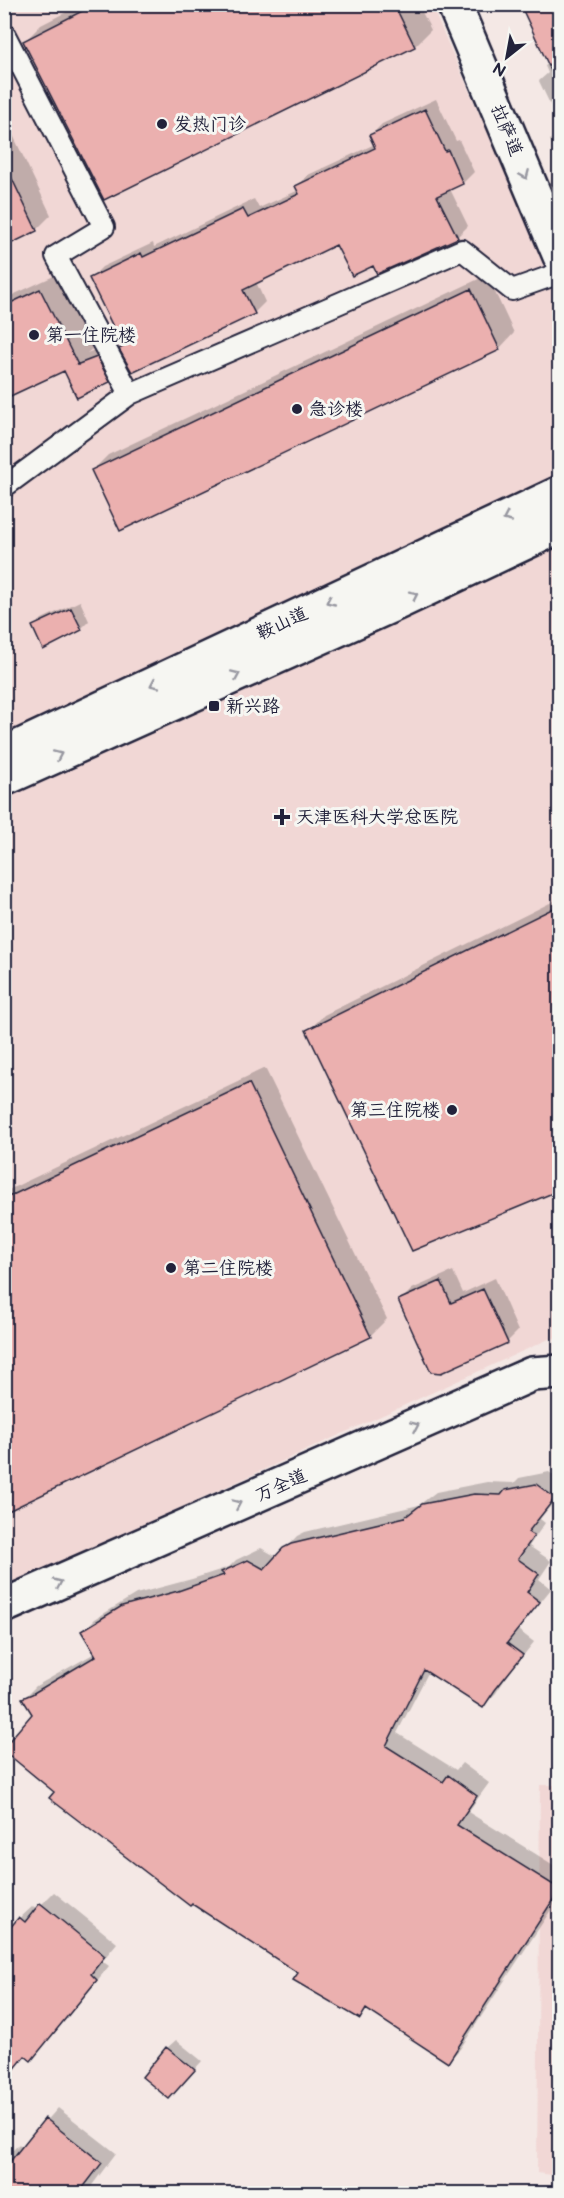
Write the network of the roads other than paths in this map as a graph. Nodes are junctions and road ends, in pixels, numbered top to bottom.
1 (454, 4) edge
2 (4, 33) edge
3 (560, 256) edge
4 (560, 273) edge
5 (130, 394) junction
6 (4, 488) edge
7 (560, 493) edge
8 (560, 526) edge
9 (4, 754) edge
10 (4, 779) edge
11 (560, 1372) edge
12 (4, 1606) edge

1 -> 3 main road, 拉萨道
2 - 5 lane
4 - 5 lane
5 - 6 lane
7 -> 9 main road, 鞍山道
10 -> 8 main road, 鞍山道
12 -> 11 main road, 万全道

